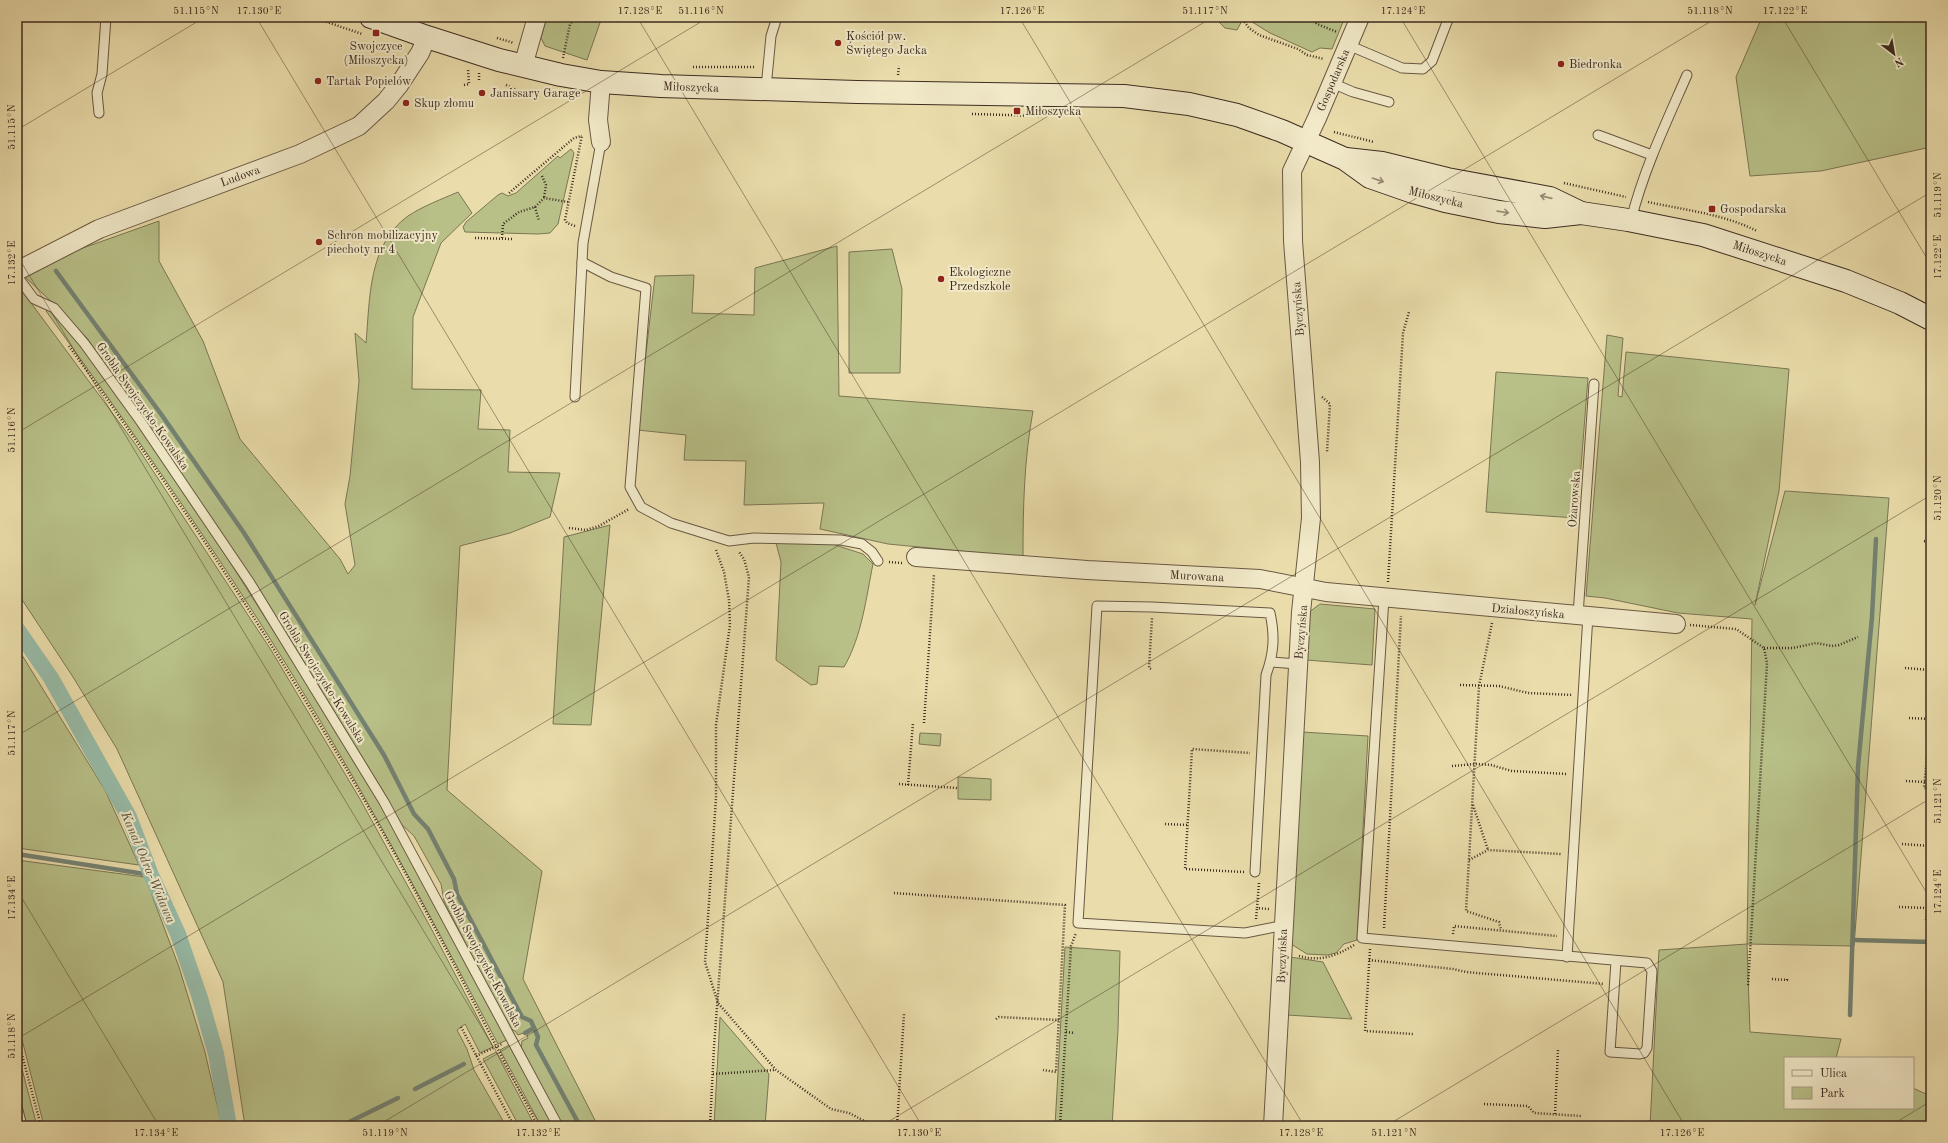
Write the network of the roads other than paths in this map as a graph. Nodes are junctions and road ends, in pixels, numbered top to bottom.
1 (106, 17) edge
2 (371, 17) edge
3 (537, 17) edge
4 (777, 17) edge
5 (1360, 17) edge
6 (1449, 17) edge
7 (427, 37) junction
8 (1345, 40) junction
9 (523, 66) junction
10 (1687, 75) dead end
11 (601, 82) junction
12 (1332, 82) junction
13 (766, 88) junction
14 (1389, 102) dead end
15 (99, 113) dead end
16 (1598, 134) dead end
17 (601, 142) joint
18 (1306, 142) junction
19 (1652, 155) junction
20 (1631, 220) junction
21 (582, 262) junction
22 (17, 271) edge
23 (17, 276) edge
24 (1931, 319) edge
25 (1594, 384) dead end
26 (575, 397) dead end
27 (916, 557) road end
28 (878, 561) road end
29 (1305, 589) junction
30 (1386, 598) junction
31 (1583, 615) junction
32 (1676, 624) road end
33 (1270, 662) junction
34 (1298, 664) junction
35 (1255, 872) road end
36 (1283, 928) junction
37 (1567, 957) junction
38 (1616, 961) junction
39 (17, 1107) edge
40 (22, 1126) edge
41 (558, 1126) edge
42 (1273, 1126) edge

1 - 15 lane
2 - 7 street, Miłoszycka
3 - 9 street
4 - 13 lane
5 - 8 street, Gospodarska
6 - 8 lane
7 - 9 street, Miłoszycka
7 - 22 street, Ludowa
8 - 12 street, Gospodarska
9 - 11 street, Miłoszycka
10 - 19 lane
11 - 13 street, Miłoszycka
11 - 17 street
12 - 14 lane
12 - 18 street, Gospodarska
13 - 18 street, Miłoszycka
16 - 19 lane
17 - 21 lane
18 - 20 street, Miłoszycka
18 - 29 street, Byczyńska
19 - 20 lane
20 - 24 street, Miłoszycka
21 - 26 lane
21 - 28 lane
23 - 41 lane, Grobla Swojczycko-Kowalska
25 - 31 lane, Ożarowska
27 - 29 street, Murowana
29 - 30 street, Działoszyńska
29 - 34 street, Byczyńska
30 - 31 street, Działoszyńska
30 - 37 lane
31 - 32 street, Działoszyńska
31 - 37 lane, Ożarowska
33 - 34 lane
33 - 35 lane
33 - 36 lane
34 - 36 street, Byczyńska
36 - 42 street, Byczyńska
37 - 38 lane
38 - 38 lane
39 - 40 lane

